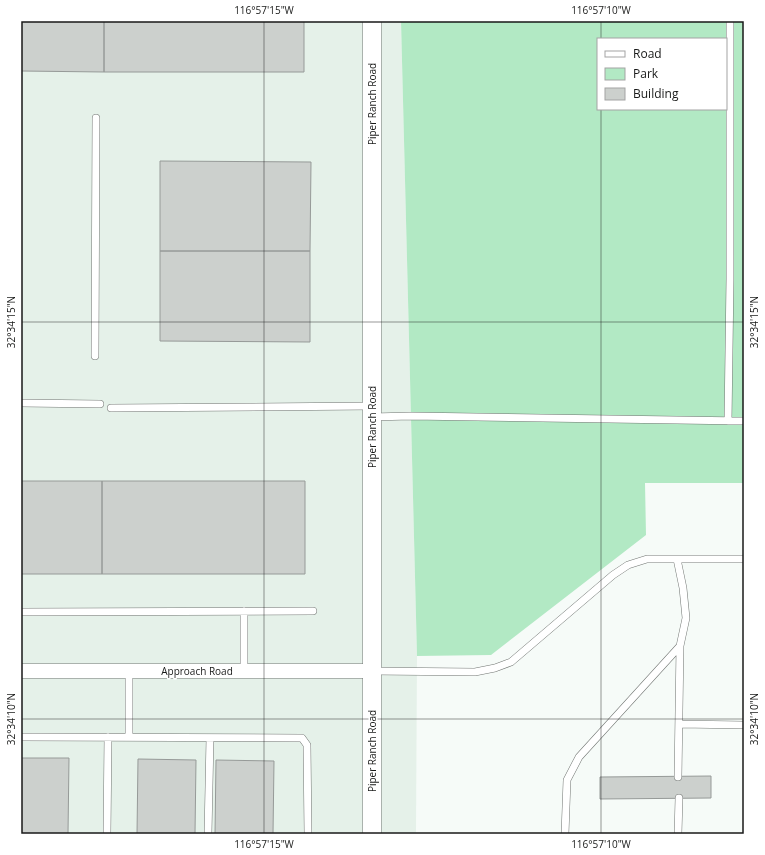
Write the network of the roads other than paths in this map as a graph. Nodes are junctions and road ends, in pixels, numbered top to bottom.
1 (372, 21) edge
2 (730, 21) edge
3 (96, 118) dead end
4 (95, 356) dead end
5 (21, 403) edge
6 (100, 404) dead end
7 (111, 408) dead end
8 (372, 412) junction
9 (728, 421) junction
10 (744, 421) edge
11 (677, 559) junction
12 (744, 559) edge
13 (244, 611) junction
14 (313, 611) dead end
15 (21, 612) edge
16 (680, 646) junction
17 (21, 671) edge
18 (129, 671) junction
19 (244, 671) junction
20 (372, 671) junction
21 (679, 724) junction
22 (744, 725) edge
23 (21, 736) edge
24 (108, 737) junction
25 (129, 737) junction
26 (210, 738) junction
27 (678, 776) dead end
28 (678, 798) dead end
29 (107, 834) edge
30 (208, 834) edge
31 (308, 834) edge
32 (372, 834) edge
33 (565, 834) edge
34 (678, 834) edge

1 - 8 street, Piper Ranch Road
2 - 9 lane
3 - 4 lane
5 - 6 lane
7 - 8 lane
8 - 9 lane
8 - 20 street, Piper Ranch Road
9 - 10 lane
11 - 12 lane
11 - 16 lane
11 - 20 lane
13 - 14 lane
13 - 15 lane
13 - 19 lane
16 - 21 lane
16 - 33 lane
17 - 18 street, Approach Road
18 - 19 street, Approach Road
18 - 25 lane
19 - 20 street, Approach Road
20 - 32 street, Piper Ranch Road
21 - 22 lane
21 - 27 lane
23 - 24 lane
24 - 25 lane
24 - 29 lane
25 - 26 lane
26 - 30 lane
26 - 31 lane
28 - 34 lane

